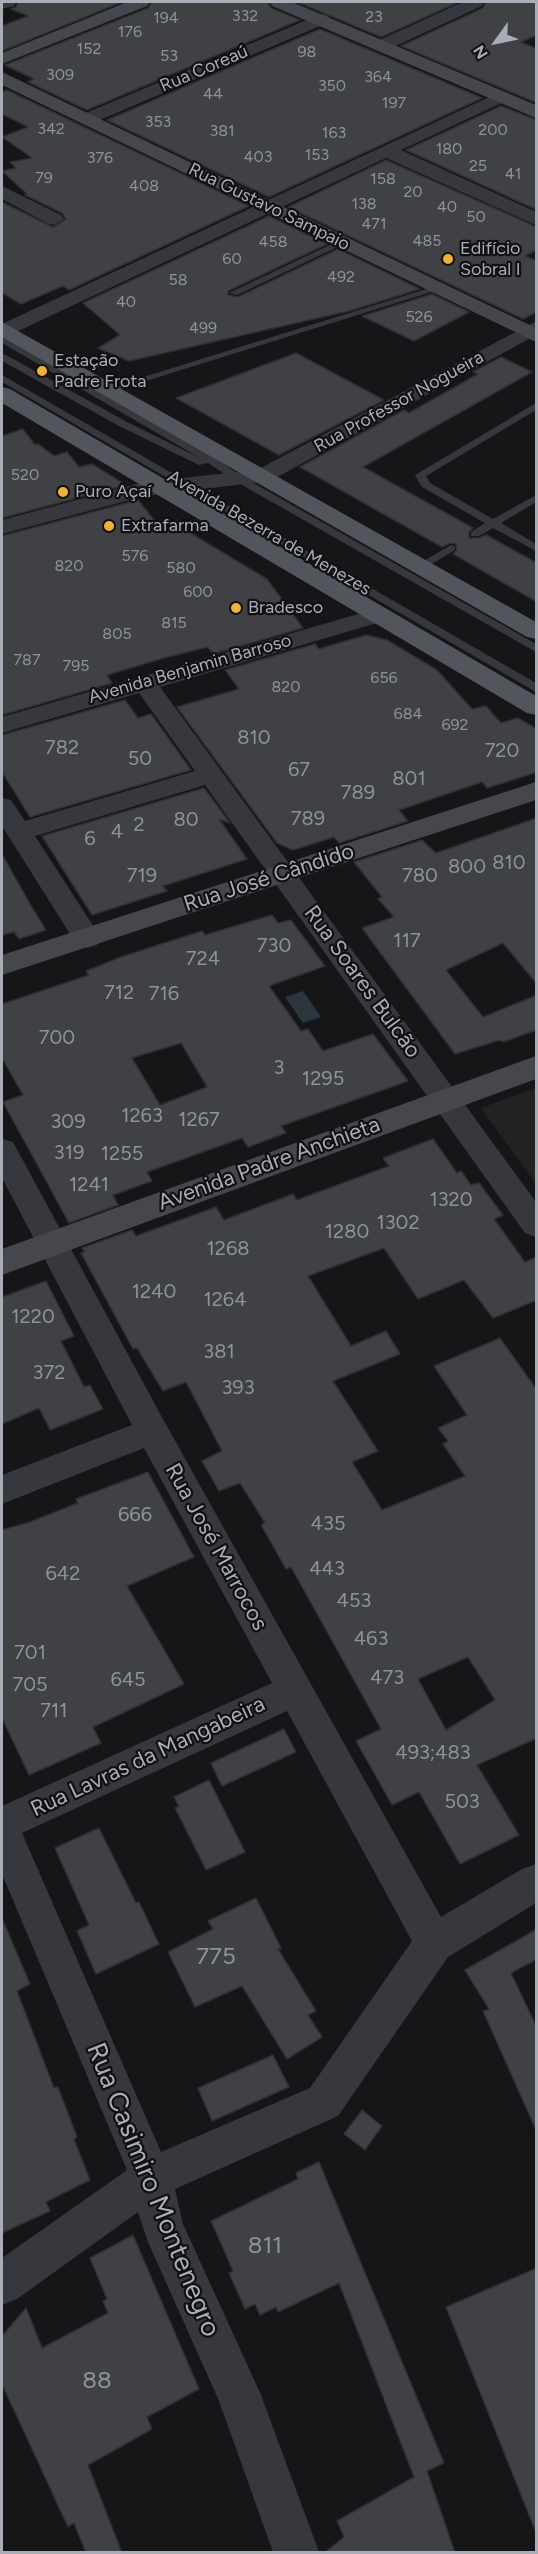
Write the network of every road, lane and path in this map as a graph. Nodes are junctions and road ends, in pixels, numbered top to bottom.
1 (8, 2) edge
2 (141, 2) edge
3 (477, 2) edge
4 (287, 3) edge
5 (2, 4) edge
6 (321, 19) junction
7 (381, 45) junction
8 (2, 59) edge
9 (2, 78) edge
10 (500, 97) junction
11 (537, 112) edge
12 (87, 119) junction
13 (385, 150) junction
14 (2, 192) edge
15 (268, 206) junction
16 (54, 219) dead end
17 (537, 219) edge
18 (343, 242) junction
19 (439, 288) junction
20 (234, 293) dead end
21 (3, 332) edge
22 (534, 332) edge
23 (2, 357) edge
24 (2, 378) edge
25 (110, 389) junction
26 (2, 394) edge
27 (537, 406) edge
28 (251, 478) junction
29 (186, 485) junction
30 (162, 488) junction
31 (537, 498) edge
32 (494, 523) junction
33 (2, 527) edge
34 (475, 534) dead end
35 (451, 548) dead end
36 (537, 548) edge
37 (421, 566) junction
38 (379, 615) junction
39 (537, 632) edge
40 (537, 649) edge
41 (144, 682) junction
42 (537, 688) edge
43 (537, 707) edge
44 (2, 725) edge
45 (209, 775) junction
46 (537, 791) edge
47 (2, 806) edge
48 (18, 832) junction
49 (283, 874) junction
50 (87, 938) junction
51 (2, 965) edge
52 (537, 1067) edge
53 (447, 1099) junction
54 (2, 1150) edge
55 (537, 1224) edge
56 (54, 1243) junction
57 (2, 1262) edge
58 (152, 1431) junction
59 (2, 1490) edge
60 (294, 1690) junction
61 (2, 1824) edge
62 (2, 1830) edge
63 (537, 1882) edge
64 (434, 1943) junction
65 (151, 2178) junction
66 (2, 2284) edge
67 (296, 2553) edge

1 - 5 street
2 - 8 street
3 - 7 street
4 - 6 street
6 - 7 street
6 - 12 street, Rua Coreaú
7 - 10 street
9 - 12 street, Rua Gustavo Sampaio
10 - 11 street
10 - 13 street
12 - 15 street, Rua Gustavo Sampaio
13 - 15 street
13 - 17 street
14 - 16 street
15 - 18 street, Rua Gustavo Sampaio
15 - 21 street
18 - 19 street, Rua Gustavo Sampaio
18 - 20 lane
19 - 22 street, Rua Gustavo Sampaio
19 - 25 lane
21 - 25 main road, Avenida Bezerra de Menezes
21 - 28 lane, Avenida Bezerra de Menezes
22 - 28 street, Rua Professor Nogueira
23 - 28 lane, Avenida Bezerra de Menezes
24 - 29 lane, Avenida Bezerra de Menezes
25 - 28 main road, Avenida Bezerra de Menezes
26 - 30 main road, Avenida Bezerra de Menezes
27 - 32 lane
28 - 29 street
28 - 37 main road, Avenida Bezerra de Menezes
28 - 40 lane, Avenida Bezerra de Menezes
29 - 30 street
29 - 42 lane, Avenida Bezerra de Menezes
30 - 33 street
30 - 38 main road, Avenida Bezerra de Menezes
31 - 32 lane
32 - 34 lane
32 - 36 lane
35 - 37 lane
37 - 39 main road, Avenida Bezerra de Menezes
38 - 41 street, Avenida Benjamin Barroso
38 - 43 main road, Avenida Bezerra de Menezes
41 - 44 street, Avenida Benjamin Barroso
41 - 45 street, Rua Soares Bulcão
45 - 48 street
45 - 49 street, Rua Soares Bulcão
46 - 49 street, Rua José Cândido
47 - 48 street
48 - 50 street
49 - 50 street, Rua José Cândido
49 - 53 street, Rua Soares Bulcão
50 - 51 street, Rua José Cândido
52 - 53 street, Avenida Padre Anchieta
53 - 55 street, Rua Soares Bulcão
53 - 56 street, Avenida Padre Anchieta
54 - 56 street, Rua José Marrocos
56 - 57 street, Avenida Padre Anchieta
56 - 58 street, Rua José Marrocos
58 - 59 street
58 - 60 street, Rua José Marrocos
60 - 61 street, Rua Lavras da Mangabeira
60 - 64 street, Rua José Marrocos
62 - 65 street, Rua Casimiro Montenegro
63 - 64 street
64 - 65 street
65 - 66 street
65 - 67 street, Rua Casimiro Montenegro

